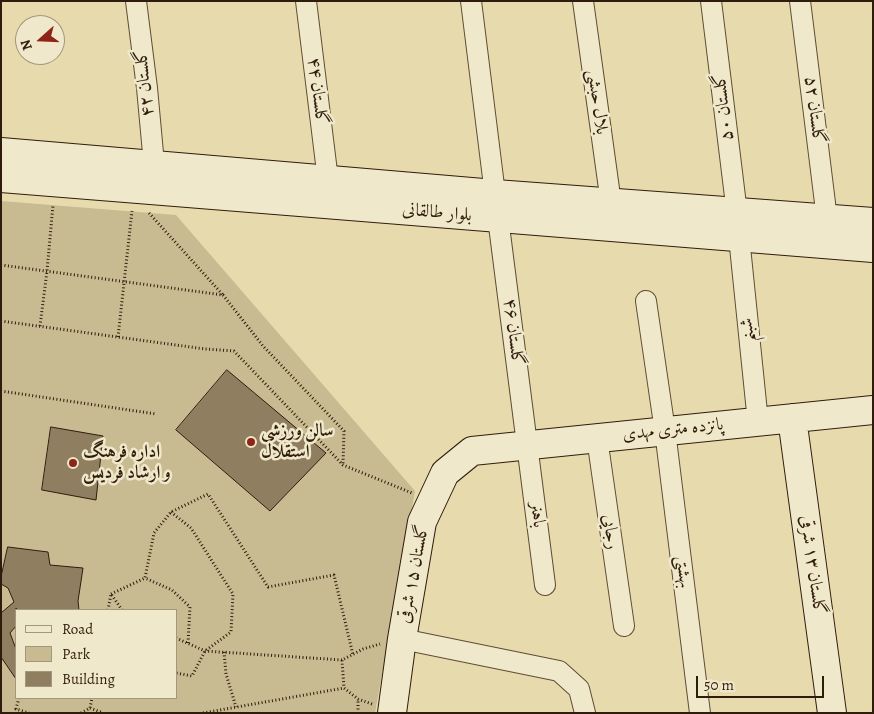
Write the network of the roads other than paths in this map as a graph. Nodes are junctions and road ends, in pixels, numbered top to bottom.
1 (136, 1) edge
2 (306, 1) edge
3 (471, 1) edge
4 (583, 1) edge
5 (711, 1) edge
6 (800, 1) edge
7 (1, 152) edge
8 (154, 164) junction
9 (1, 178) edge
10 (328, 180) junction
11 (239, 184) junction
12 (611, 203) junction
13 (497, 206) junction
14 (828, 219) junction
15 (873, 222) edge
16 (738, 225) junction
17 (873, 248) edge
18 (646, 302) dead end
19 (873, 410) edge
20 (792, 418) junction
21 (758, 422) junction
22 (666, 431) junction
23 (596, 438) junction
24 (528, 446) junction
25 (472, 451) joint
26 (545, 585) dead end
27 (624, 626) dead end
28 (402, 638) junction
29 (392, 712) edge
30 (586, 713) edge
31 (700, 713) edge
32 (832, 713) edge

1 - 8 street, گلستان ۴۲
2 - 10 street, گلستان ۴۴
3 - 13 street, گلستان ۴۶
4 - 12 street, بلال حبشی
5 - 16 street, گلستان ۵۰
6 - 14 street, گلستان ۵۲
7 - 8 main road, بلوار طالقانی
8 - 11 main road, بلوار طالقانی
9 - 11 main road, بلوار طالقانی
10 - 11 main road, بلوار طالقانی
10 - 13 main road, بلوار طالقانی
11 - 13 main road, بلوار طالقانی
12 - 13 main road, بلوار طالقانی
12 - 16 main road, بلوار طالقانی
13 - 16 main road, بلوار طالقانی
13 - 24 street, گلستان ۴۶
14 - 15 main road, بلوار طالقانی
14 - 16 main road, بلوار طالقانی
16 - 17 main road, بلوار طالقانی
16 - 21 street, شبنم
18 - 22 street, بهشتی
19 - 20 main road, پانزده متری مهدی
20 - 21 main road, پانزده متری مهدی
20 - 32 main road, گلستان ۱۳ شرقی
21 - 22 main road, پانزده متری مهدی
22 - 23 main road, پانزده متری مهدی
22 - 31 street, بهشتی
23 - 24 main road, پانزده متری مهدی
23 - 27 street, رجایی
24 - 25 main road, پانزده متری مهدی
24 - 26 street, باهنر
25 - 28 main road, گلستان ۱۵ شرقی
28 - 29 main road, گلستان ۱۵ شرقی
28 - 30 street

